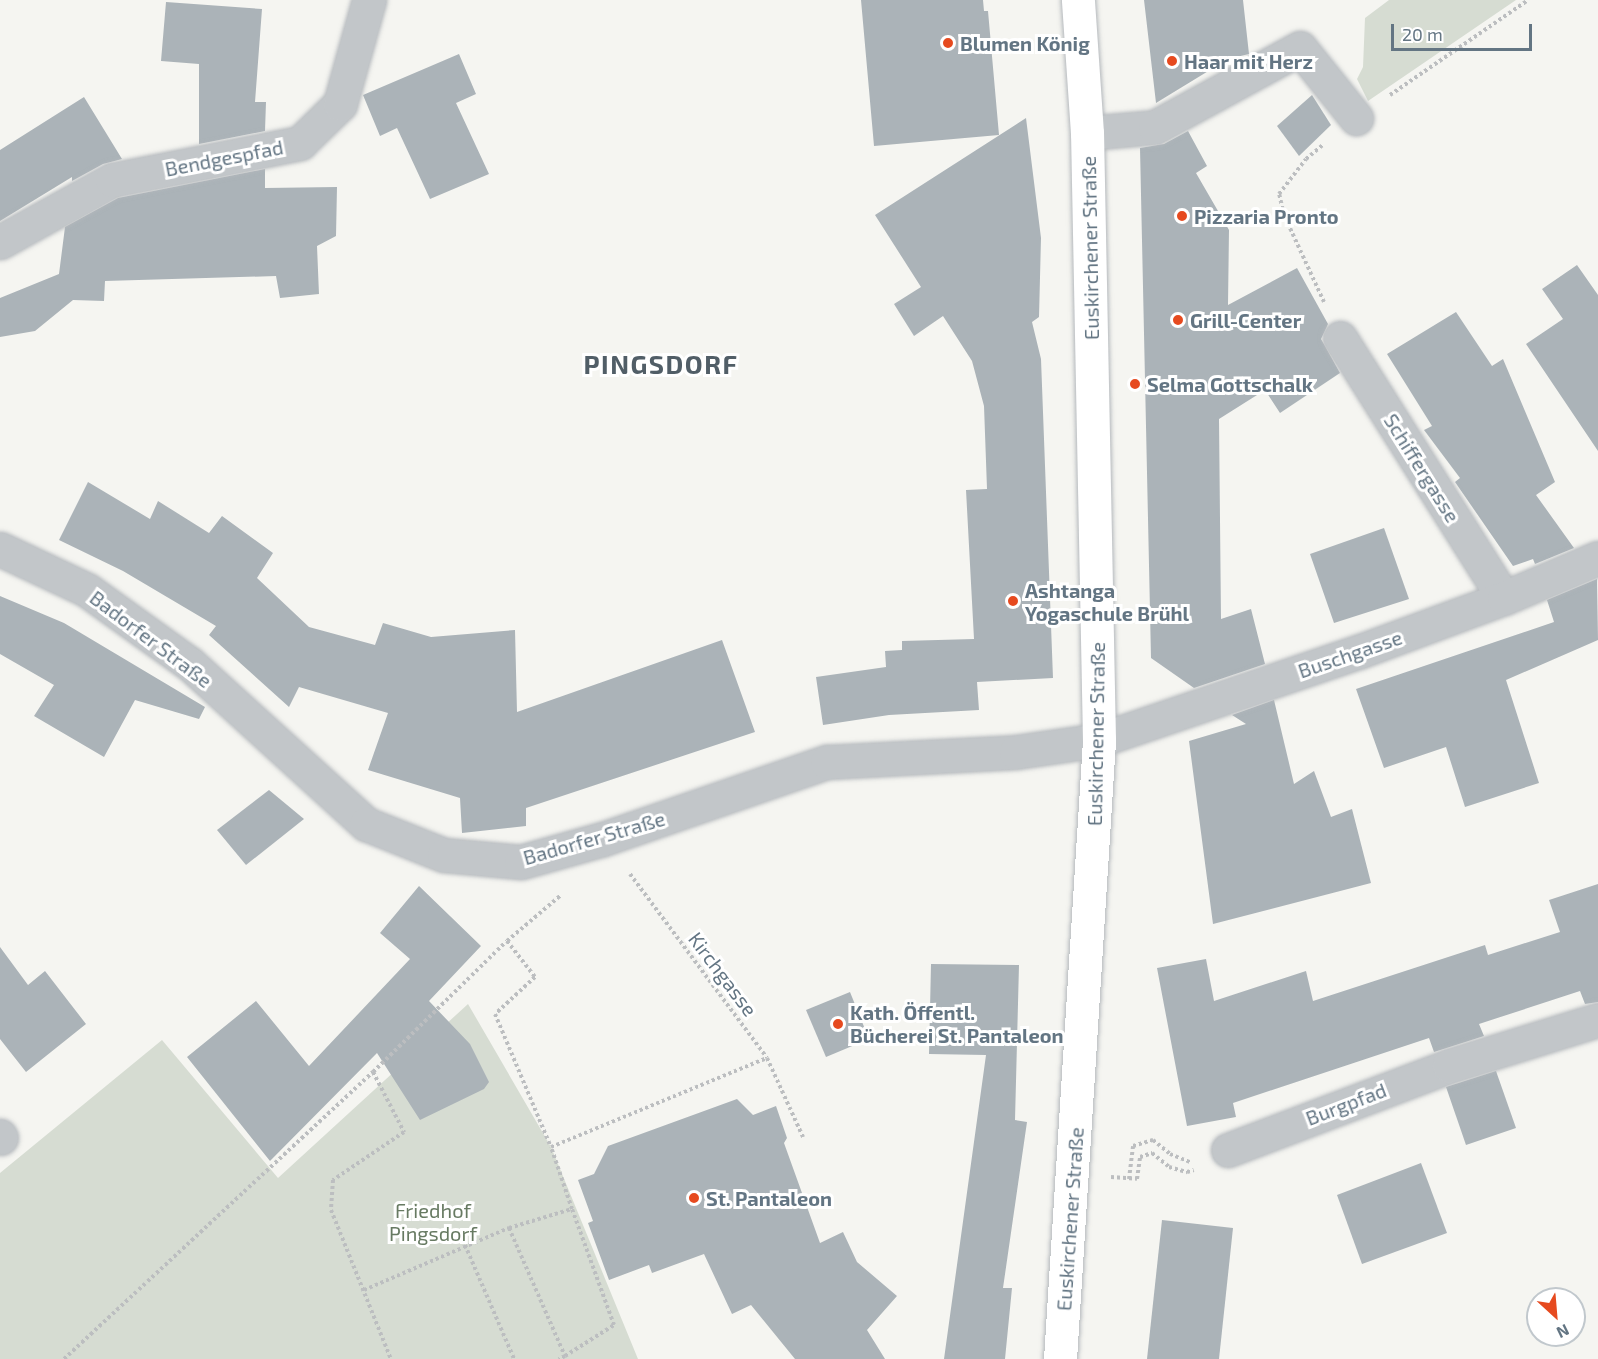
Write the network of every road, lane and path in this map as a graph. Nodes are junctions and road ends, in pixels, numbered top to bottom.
1 (369, 0) edge
2 (1078, 0) edge
3 (1356, 118) dead end
4 (1087, 134) junction
5 (0, 242) edge
6 (1340, 338) dead end
7 (0, 549) edge
8 (1598, 558) edge
9 (1503, 598) junction
10 (1099, 740) junction
11 (603, 839) junction
12 (507, 941) junction
13 (1598, 1020) edge
14 (767, 1058) junction
15 (373, 1072) junction
16 (803, 1137) dead end
17 (551, 1147) junction
18 (1228, 1150) junction
19 (572, 1209) junction
20 (509, 1228) junction
21 (465, 1245) junction
22 (364, 1290) junction
23 (565, 1356) junction
24 (64, 1359) edge
25 (391, 1359) edge
26 (513, 1359) edge
27 (559, 1359) edge
28 (1060, 1359) edge

1 - 5 street, Bendgespfad
2 - 4 main road, Euskirchener Straße
3 - 4 street
4 - 10 main road, Euskirchener Straße
6 - 9 street, Schiffergasse
7 - 11 street, Badorfer Straße
8 - 9 street, Buschgasse
9 - 10 street, Buschgasse
10 - 11 street, Badorfer Straße
10 - 28 main road, Euskirchener Straße
11 - 12 path
11 - 14 path, Kirchgasse
12 - 15 path
12 - 17 path
13 - 18 street, Burgpfad
14 - 16 path, Kirchgasse
14 - 17 path
15 - 22 path
15 - 24 path
17 - 19 path
18 - 18 path
19 - 20 path
19 - 23 path
20 - 21 path
20 - 23 path
21 - 22 path
21 - 26 path
22 - 25 path
23 - 27 path

